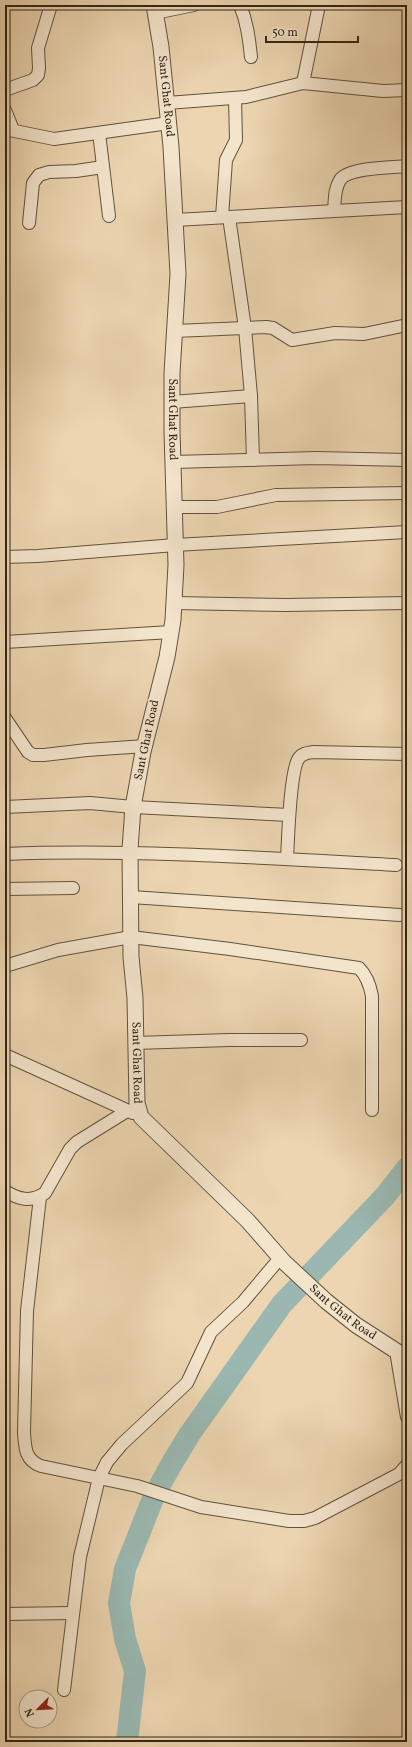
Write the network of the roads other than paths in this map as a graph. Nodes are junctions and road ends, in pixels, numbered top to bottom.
1 (51, 5) edge
2 (194, 5) edge
3 (240, 5) edge
4 (318, 5) edge
5 (154, 9) edge
6 (251, 57) dead end
7 (303, 82) junction
8 (5, 90) edge
9 (407, 90) edge
10 (235, 98) junction
11 (167, 103) junction
12 (5, 110) edge
13 (169, 123) junction
14 (9, 129) edge
15 (99, 133) junction
16 (407, 166) edge
17 (103, 167) junction
18 (407, 207) edge
19 (334, 211) junction
20 (109, 216) dead end
21 (226, 217) junction
22 (175, 220) junction
23 (29, 223) dead end
24 (407, 325) edge
25 (245, 328) junction
26 (175, 332) junction
27 (251, 396) junction
28 (172, 402) junction
29 (253, 460) junction
30 (407, 460) edge
31 (172, 462) junction
32 (407, 493) edge
33 (174, 507) junction
34 (407, 532) edge
35 (175, 545) junction
36 (5, 557) edge
37 (174, 603) junction
38 (407, 604) edge
39 (171, 632) junction
40 (5, 642) edge
41 (5, 718) edge
42 (145, 746) junction
43 (407, 754) edge
44 (5, 807) edge
45 (134, 807) junction
46 (289, 815) junction
47 (130, 853) junction
48 (5, 854) edge
49 (287, 859) junction
50 (396, 865) dead end
51 (73, 888) dead end
52 (5, 889) edge
53 (131, 896) junction
54 (400, 915) dead end
55 (131, 937) junction
56 (5, 966) edge
57 (301, 1040) dead end
58 (135, 1043) junction
59 (5, 1055) edge
60 (372, 1110) dead end
61 (127, 1111) junction
62 (141, 1117) junction
63 (5, 1191) edge
64 (40, 1197) junction
65 (282, 1260) junction
66 (402, 1355) edge
67 (407, 1417) edge
68 (407, 1466) edge
69 (99, 1478) junction
70 (73, 1613) junction
71 (5, 1614) edge
72 (64, 1690) dead end

1 - 8 street
2 - 5 street
3 - 6 street
4 - 7 street
5 - 11 street, Sant Ghat Road
7 - 9 street
7 - 10 street
10 - 11 street
10 - 21 street
11 - 13 street, Sant Ghat Road
12 - 14 street
13 - 15 street
13 - 22 street, Sant Ghat Road
14 - 15 street
15 - 17 street
16 - 19 street
17 - 20 street
17 - 23 street
18 - 19 street
19 - 21 street
21 - 22 street
21 - 25 street
22 - 26 street, Sant Ghat Road
24 - 25 street
25 - 26 street
25 - 27 street
26 - 28 street, Sant Ghat Road
27 - 28 street
27 - 29 street
28 - 31 street, Sant Ghat Road
29 - 30 street
29 - 31 street
31 - 33 street, Sant Ghat Road
32 - 33 street
33 - 35 street, Sant Ghat Road
34 - 35 street
35 - 36 street
35 - 37 street, Sant Ghat Road
37 - 38 street
37 - 39 street, Sant Ghat Road
39 - 40 street
39 - 42 street, Sant Ghat Road
41 - 42 street
42 - 45 street, Sant Ghat Road
43 - 46 street
44 - 45 street
45 - 46 street
45 - 47 street, Sant Ghat Road
46 - 49 street
47 - 48 street
47 - 49 street
47 - 53 street, Sant Ghat Road
49 - 50 street
51 - 52 street
53 - 54 street
53 - 55 street, Sant Ghat Road
55 - 56 street
55 - 58 street, Sant Ghat Road
55 - 60 street
57 - 58 street
58 - 62 street, Sant Ghat Road
59 - 61 street
61 - 62 street
61 - 64 street
62 - 65 street, Sant Ghat Road
63 - 64 street
64 - 69 street
65 - 66 street, Sant Ghat Road
65 - 69 street
66 - 67 street
68 - 69 street
69 - 70 street
70 - 71 street
70 - 72 street

